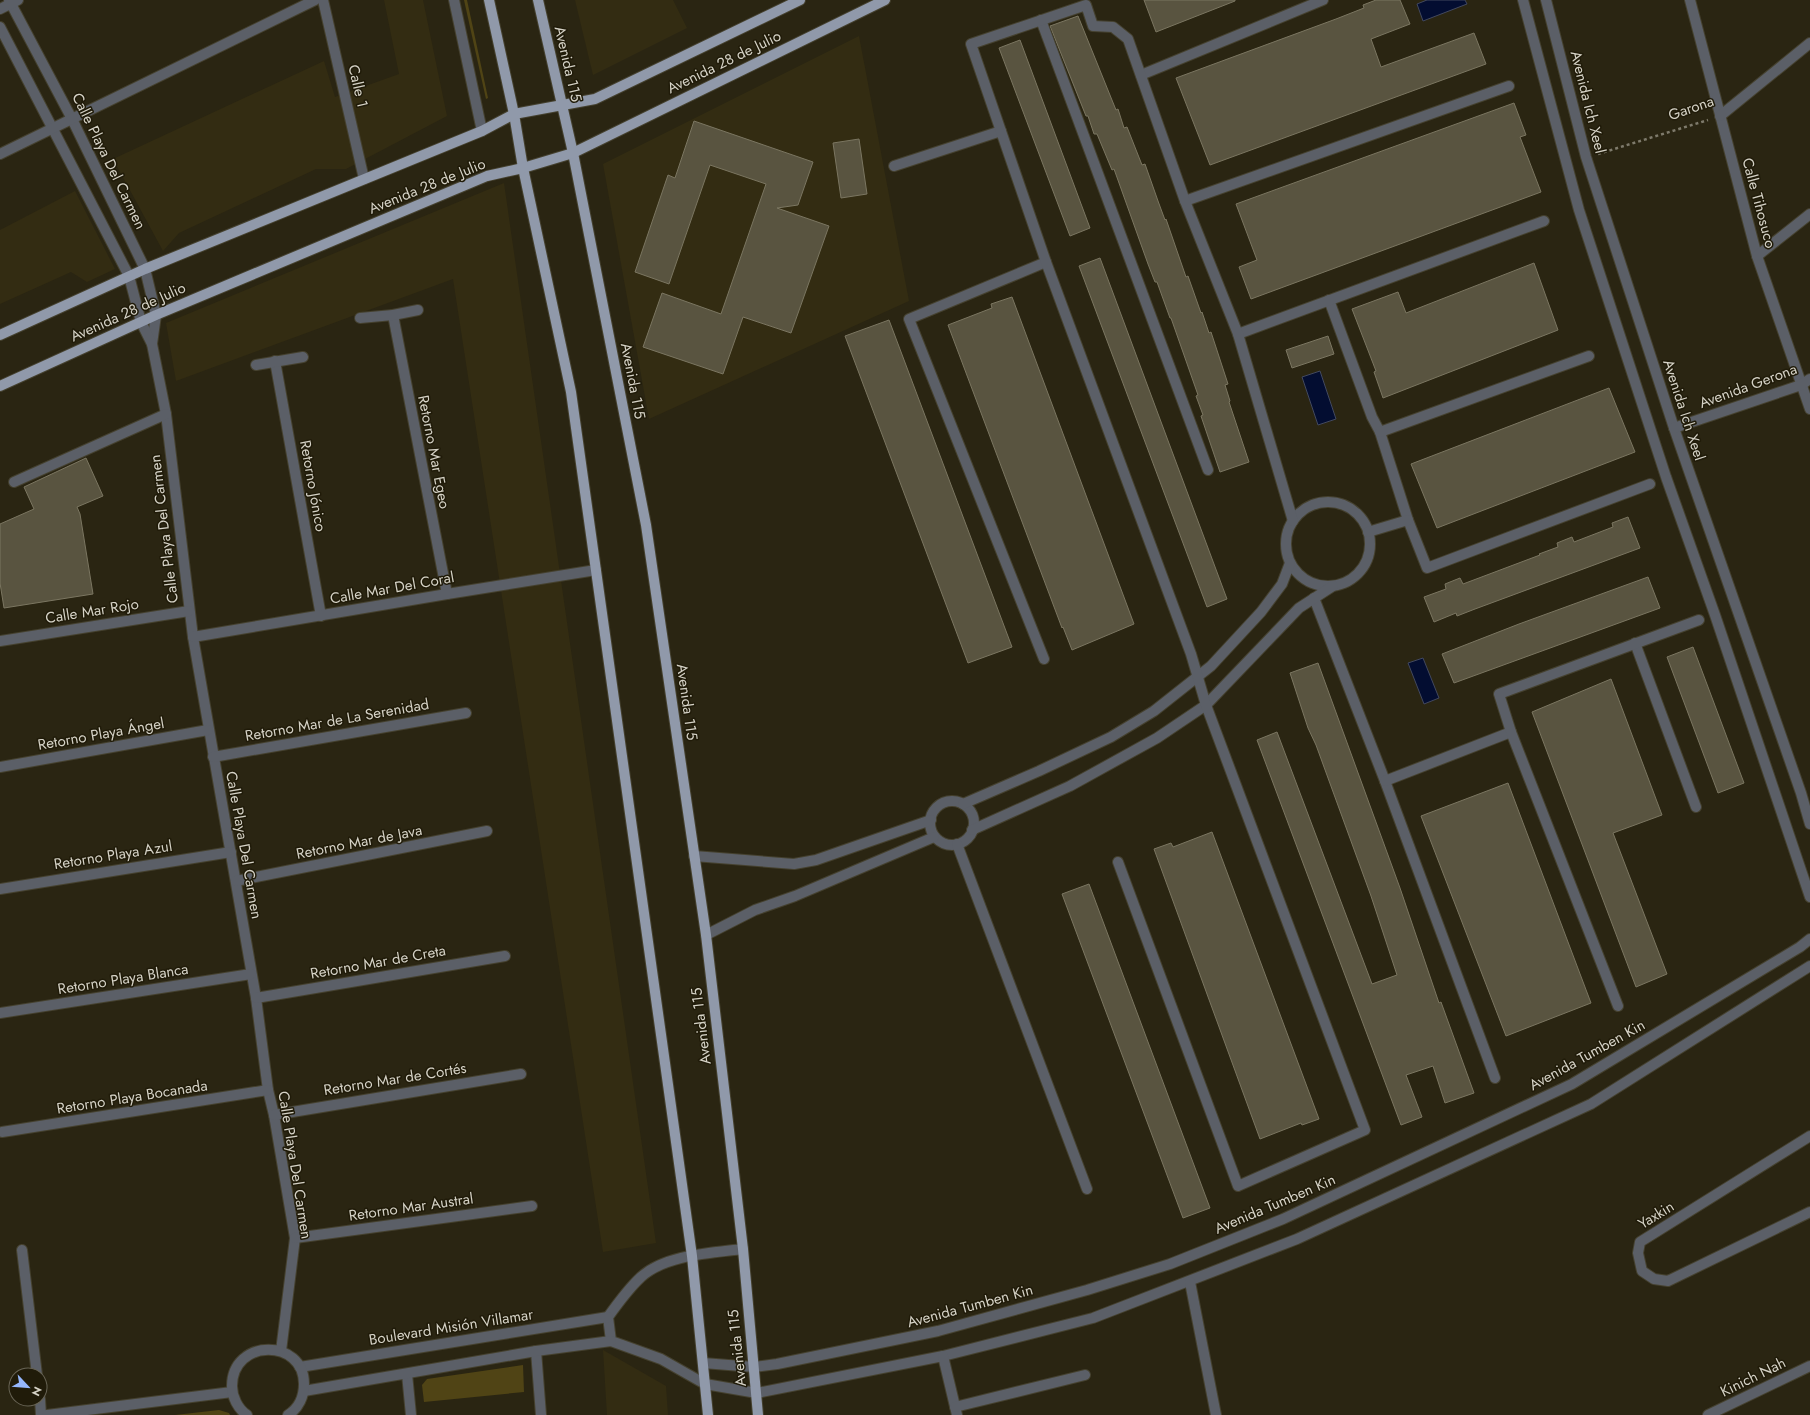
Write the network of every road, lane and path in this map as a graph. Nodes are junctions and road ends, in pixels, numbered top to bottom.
1 (314, 0) edge
2 (323, 0) edge
3 (454, 0) edge
4 (489, 0) edge
5 (538, 0) edge
6 (800, 0) edge
7 (885, 0) edge
8 (1323, 0) edge
9 (1522, 0) edge
10 (1546, 0) edge
11 (1690, 0) edge
12 (13, 1) edge
13 (0, 9) edge
14 (1042, 20) junction
15 (0, 27) edge
16 (1810, 43) edge
17 (1141, 75) junction
18 (1509, 86) dead end
19 (562, 105) junction
20 (514, 114) junction
21 (1720, 116) junction
22 (72, 119) junction
23 (53, 128) junction
24 (482, 131) junction
25 (1001, 131) junction
26 (573, 152) junction
27 (0, 154) edge
28 (1586, 157) junction
29 (894, 166) dead end
30 (524, 168) junction
31 (364, 179) junction
32 (1185, 201) junction
33 (1810, 214) edge
34 (1544, 221) dead end
35 (1757, 256) junction
36 (1046, 262) junction
37 (145, 269) junction
38 (129, 276) junction
39 (1329, 300) junction
40 (418, 310) dead end
41 (156, 315) junction
42 (392, 315) junction
43 (360, 318) dead end
44 (141, 322) junction
45 (1238, 334) junction
46 (0, 335) edge
47 (152, 344) junction
48 (1589, 356) dead end
49 (303, 357) dead end
50 (276, 361) junction
51 (256, 366) dead end
52 (1810, 379) edge
53 (1801, 385) junction
54 (0, 386) edge
55 (1810, 409) edge
56 (166, 414) junction
57 (1674, 428) junction
58 (1380, 432) junction
59 (1208, 470) dead end
60 (14, 482) dead end
61 (1650, 484) dead end
62 (1408, 520) junction
63 (1293, 521) junction
64 (1368, 532) junction
65 (1290, 563) junction
66 (596, 570) junction
67 (1333, 586) junction
68 (447, 594) junction
69 (1314, 598) junction
70 (189, 611) junction
71 (321, 616) junction
72 (1699, 620) dead end
73 (193, 637) junction
74 (0, 641) edge
75 (1635, 644) junction
76 (1044, 659) dead end
77 (1198, 676) junction
78 (1206, 705) junction
79 (466, 713) dead end
80 (208, 730) junction
81 (1511, 732) junction
82 (213, 757) junction
83 (0, 767) edge
84 (1385, 781) junction
85 (963, 804) junction
86 (1696, 807) dead end
87 (931, 820) junction
88 (1810, 824) edge
89 (972, 830) junction
90 (487, 831) dead end
91 (934, 837) junction
92 (957, 844) junction
93 (231, 852) junction
94 (694, 856) junction
95 (1118, 862) dead end
96 (236, 881) junction
97 (0, 889) edge
98 (1810, 897) edge
99 (706, 935) junction
100 (1810, 939) edge
101 (505, 956) dead end
102 (1810, 966) edge
103 (251, 974) junction
104 (256, 998) junction
105 (1618, 1006) dead end
106 (0, 1013) edge
107 (521, 1074) dead end
108 (1495, 1078) dead end
109 (268, 1090) junction
110 (274, 1115) junction
111 (2, 1132) dead end
112 (1810, 1136) edge
113 (1088, 1189) dead end
114 (532, 1206) dead end
115 (1810, 1212) edge
116 (295, 1238) junction
117 (743, 1249) junction
118 (22, 1250) dead end
119 (692, 1256) junction
120 (1190, 1282) junction
121 (608, 1317) junction
122 (611, 1341) junction
123 (281, 1351) junction
124 (536, 1352) junction
125 (943, 1356) junction
126 (704, 1363) junction
127 (1810, 1366) edge
128 (36, 1367) edge
129 (300, 1367) junction
130 (754, 1367) junction
131 (407, 1374) junction
132 (1085, 1375) dead end
133 (705, 1384) junction
134 (232, 1392) junction
135 (304, 1392) junction
136 (757, 1393) junction
137 (956, 1411) edge
138 (47, 1415) edge
139 (247, 1415) edge
140 (288, 1415) edge
141 (411, 1415) edge
142 (540, 1415) edge
143 (708, 1415) edge
144 (758, 1415) edge
145 (1216, 1415) edge
146 (1708, 1415) edge

1 - 22 street
2 - 31 street, Calle 1
3 - 24 street
4 - 20 main road
5 - 19 main road, Avenida 115
6 - 19 main road, Avenida 28 de Julio
7 - 26 main road, Avenida 28 de Julio
8 - 17 street
9 - 98 street
10 - 28 street, Avenida Ich Xeel
11 - 21 street, Calle Tihosuco
12 - 13 street
12 - 22 street, Calle Playa Del Carmen
14 - 17 street
14 - 25 street
14 - 59 street
15 - 23 street, Calle Playa Del Carmen
16 - 21 street, Garona
17 - 32 street
18 - 32 street
19 - 20 main road, Avenida 28 de Julio
19 - 26 main road, Avenida 115
20 - 24 main road, Avenida 28 de Julio
20 - 30 main road
21 - 28 path, Garona
21 - 35 street, Calle Tihosuco
22 - 23 street
22 - 37 street, Calle Playa Del Carmen
23 - 27 street
23 - 38 street, Calle Playa Del Carmen
24 - 31 main road, Avenida 28 de Julio
25 - 29 street
25 - 36 street
26 - 30 main road, Avenida 28 de Julio
26 - 94 main road, Avenida 115
28 - 57 street, Avenida Ich Xeel
30 - 41 main road, Avenida 28 de Julio
30 - 66 main road
31 - 37 main road, Avenida 28 de Julio
32 - 45 street
33 - 35 street
34 - 39 street
35 - 53 street, Calle Tihosuco
36 - 76 street
36 - 77 street
37 - 38 main road, Avenida 28 de Julio
37 - 41 street, Calle Playa Del Carmen
38 - 44 street, Calle Playa Del Carmen
38 - 46 main road, Avenida 28 de Julio
39 - 45 street
39 - 58 street
40 - 42 street
41 - 44 main road, Avenida 28 de Julio
41 - 47 street, Calle Playa Del Carmen
42 - 43 street
42 - 68 street, Retorno Mar Egeo
44 - 47 street, Calle Playa Del Carmen
44 - 54 main road, Avenida 28 de Julio
45 - 63 street
47 - 56 street, Calle Playa Del Carmen
48 - 58 street
49 - 50 street
50 - 51 street
50 - 71 street, Retorno Jónico
52 - 53 street, Avenida Gerona
53 - 55 street, Calle Tihosuco
53 - 57 street, Avenida Gerona
56 - 60 street
56 - 70 street, Calle Playa Del Carmen
57 - 88 street, Avenida Ich Xeel
58 - 62 street
61 - 62 street
62 - 64 street
63 - 64 street
63 - 65 street
64 - 67 street
65 - 67 street
65 - 77 street
66 - 68 street, Calle Mar Del Coral
66 - 119 main road
67 - 69 street
68 - 71 street, Calle Mar Del Coral
69 - 78 street
69 - 84 street
70 - 73 street, Calle Playa Del Carmen
70 - 74 street, Calle Mar Rojo
71 - 73 street, Calle Mar Del Coral
72 - 75 street
73 - 80 street, Calle Playa Del Carmen
75 - 81 street
75 - 86 street
77 - 78 street
77 - 85 street
78 - 89 street
78 - 95 street
79 - 82 street, Retorno Mar de La Serenidad
80 - 82 street, Calle Playa Del Carmen
80 - 83 street, Retorno Playa Ángel
81 - 84 street
81 - 105 street
82 - 93 street, Calle Playa Del Carmen
84 - 108 street
85 - 87 street
85 - 89 street
87 - 91 street
87 - 94 street
89 - 92 street
90 - 96 street, Retorno Mar de Java
91 - 92 street
91 - 99 street
92 - 113 street
93 - 96 street, Calle Playa Del Carmen
93 - 97 street, Retorno Playa Azul
94 - 99 main road, Avenida 115
96 - 103 street, Calle Playa Del Carmen
99 - 117 main road, Avenida 115
100 - 130 street, Avenida Tumben Kin
101 - 104 street, Retorno Mar de Creta
102 - 120 street
103 - 104 street, Calle Playa Del Carmen
103 - 106 street, Retorno Playa Blanca
104 - 109 street, Calle Playa Del Carmen
107 - 110 street, Retorno Mar de Cortés
109 - 110 street, Calle Playa Del Carmen
109 - 111 street, Retorno Playa Bocanada
110 - 116 street, Calle Playa Del Carmen
112 - 115 street, Yaxkin
114 - 116 street, Retorno Mar Austral
116 - 123 street, Calle Playa Del Carmen
117 - 119 street
117 - 130 main road, Avenida 115
118 - 128 street
119 - 121 street
119 - 126 main road
120 - 125 street
120 - 145 street
121 - 122 street
121 - 129 street, Boulevard Misión Villamar
122 - 124 street
122 - 133 street
123 - 129 street
123 - 134 street
124 - 131 street
124 - 142 street
125 - 136 street
125 - 137 street
126 - 130 street, Avenida Tumben Kin
126 - 133 main road
127 - 146 street, Kinich Nah
129 - 135 street
130 - 136 main road, Avenida 115
131 - 135 street
131 - 141 street
132 - 137 street
133 - 136 street
133 - 143 main road
134 - 138 street
134 - 139 street
135 - 140 street
136 - 144 main road, Avenida 115

